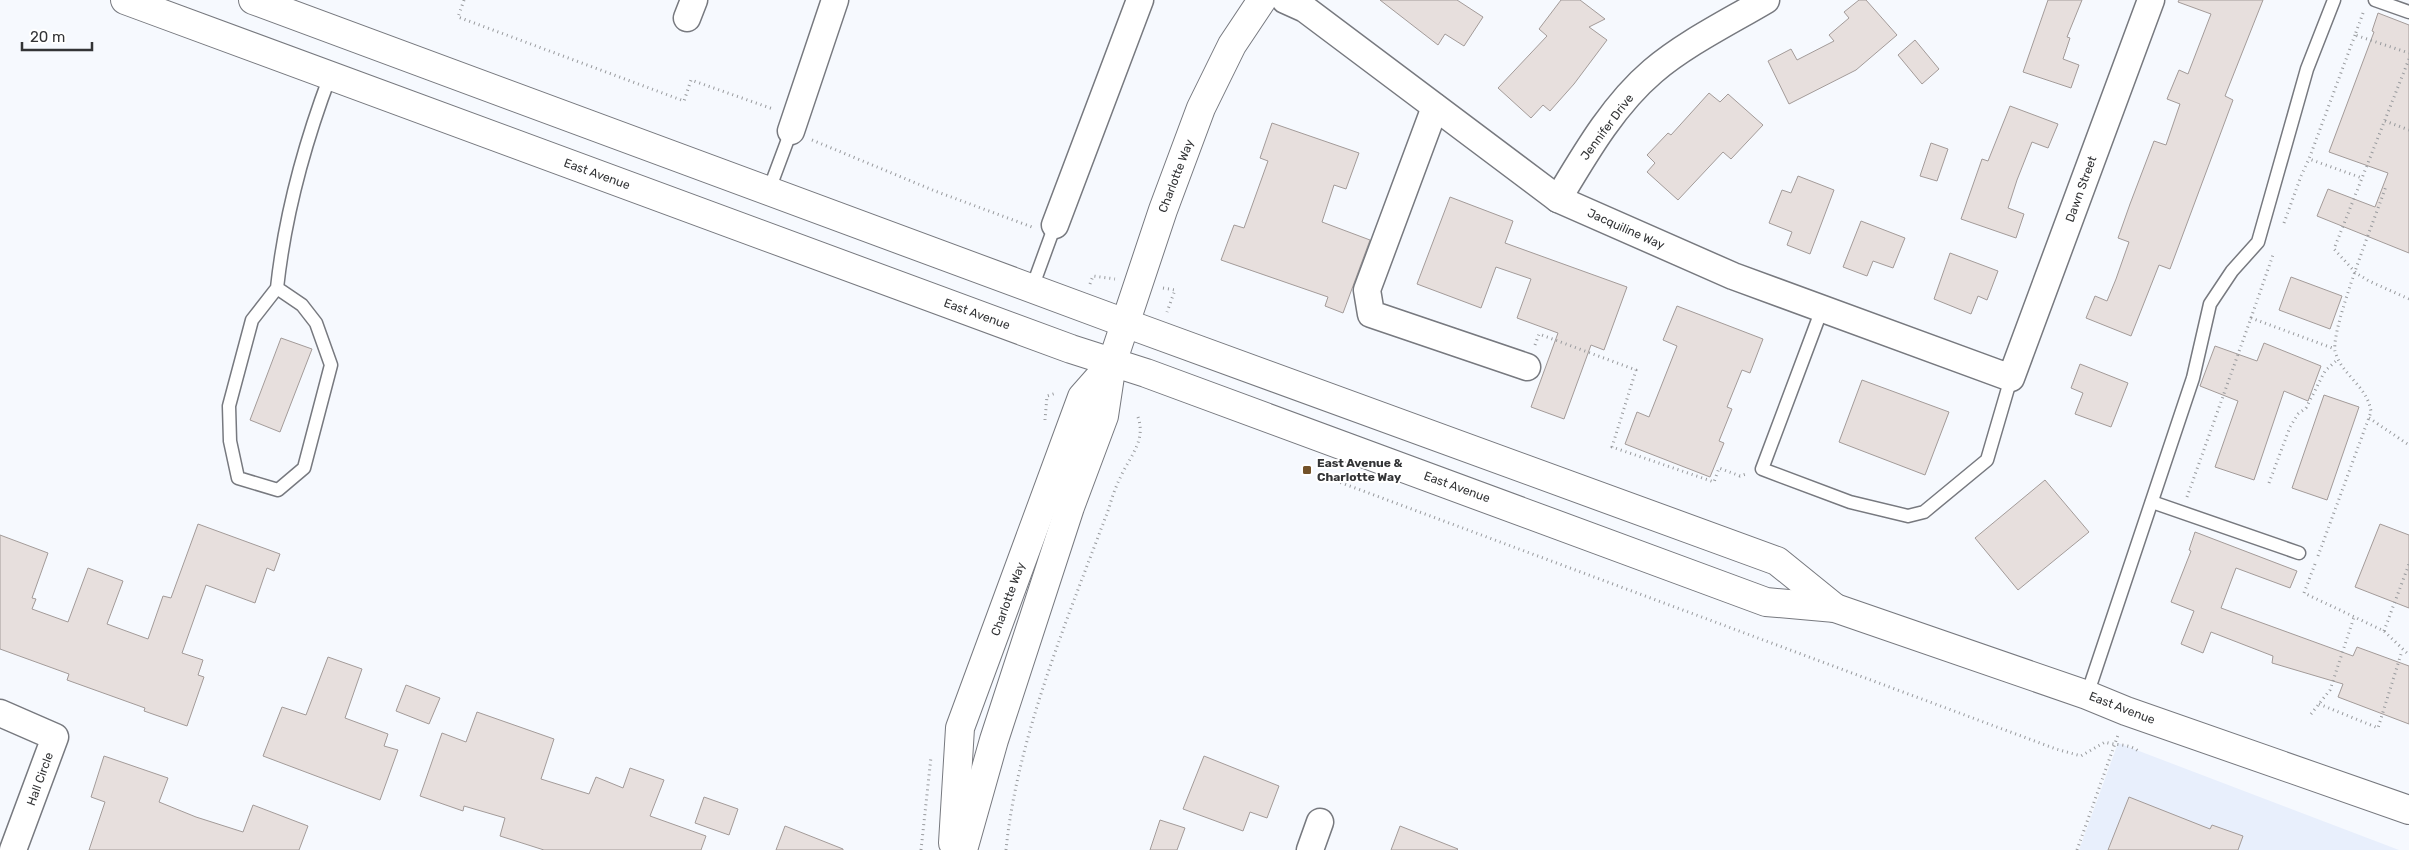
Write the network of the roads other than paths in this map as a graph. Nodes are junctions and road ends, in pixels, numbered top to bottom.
1 (125, 0) edge
2 (252, 0) edge
3 (835, 0) edge
4 (1140, 0) edge
5 (1262, 0) edge
6 (1285, 0) edge
7 (1766, 0) edge
8 (2151, 0) edge
9 (2334, 0) edge
10 (2375, 0) edge
11 (2409, 12) edge
12 (330, 76) junction
13 (1435, 107) junction
14 (793, 125) joint
15 (769, 190) junction
16 (1558, 199) junction
17 (1053, 229) joint
18 (277, 288) junction
19 (1032, 288) junction
20 (1822, 309) junction
21 (1125, 323) junction
22 (1112, 363) junction
23 (1527, 367) road end
24 (2011, 378) junction
25 (2152, 502) junction
26 (2299, 554) dead end
27 (1835, 608) junction
28 (2087, 695) junction
29 (0, 713) edge
30 (2409, 810) edge
31 (1320, 822) dead end
32 (13, 850) edge
33 (953, 850) edge
34 (963, 850) edge
35 (1310, 850) edge

1 - 12 main road, East Avenue
2 - 15 main road, East Avenue
3 - 14 street
4 - 17 street
5 - 21 main road, Charlotte Way
6 - 13 street, Jacquiline Way
7 - 16 street, Jennifer Drive
8 - 24 street, Dawn Street
9 - 25 lane
10 - 11 lane
12 - 18 lane
12 - 22 main road, East Avenue
13 - 16 street, Jacquiline Way
13 - 23 street
14 - 15 lane
15 - 19 main road, East Avenue
16 - 20 street, Jacquiline Way
17 - 19 lane
18 - 18 lane
19 - 21 main road, East Avenue
20 - 24 street, Jacquiline Way
20 - 24 lane
21 - 22 main road, Charlotte Way
21 - 27 main road, East Avenue
22 - 27 main road, East Avenue
22 - 33 main road, Charlotte Way
22 - 34 main road, Charlotte Way
25 - 26 lane
25 - 28 lane
27 - 28 main road, East Avenue
28 - 30 main road, East Avenue
29 - 32 street, Hall Circle
31 - 35 street

